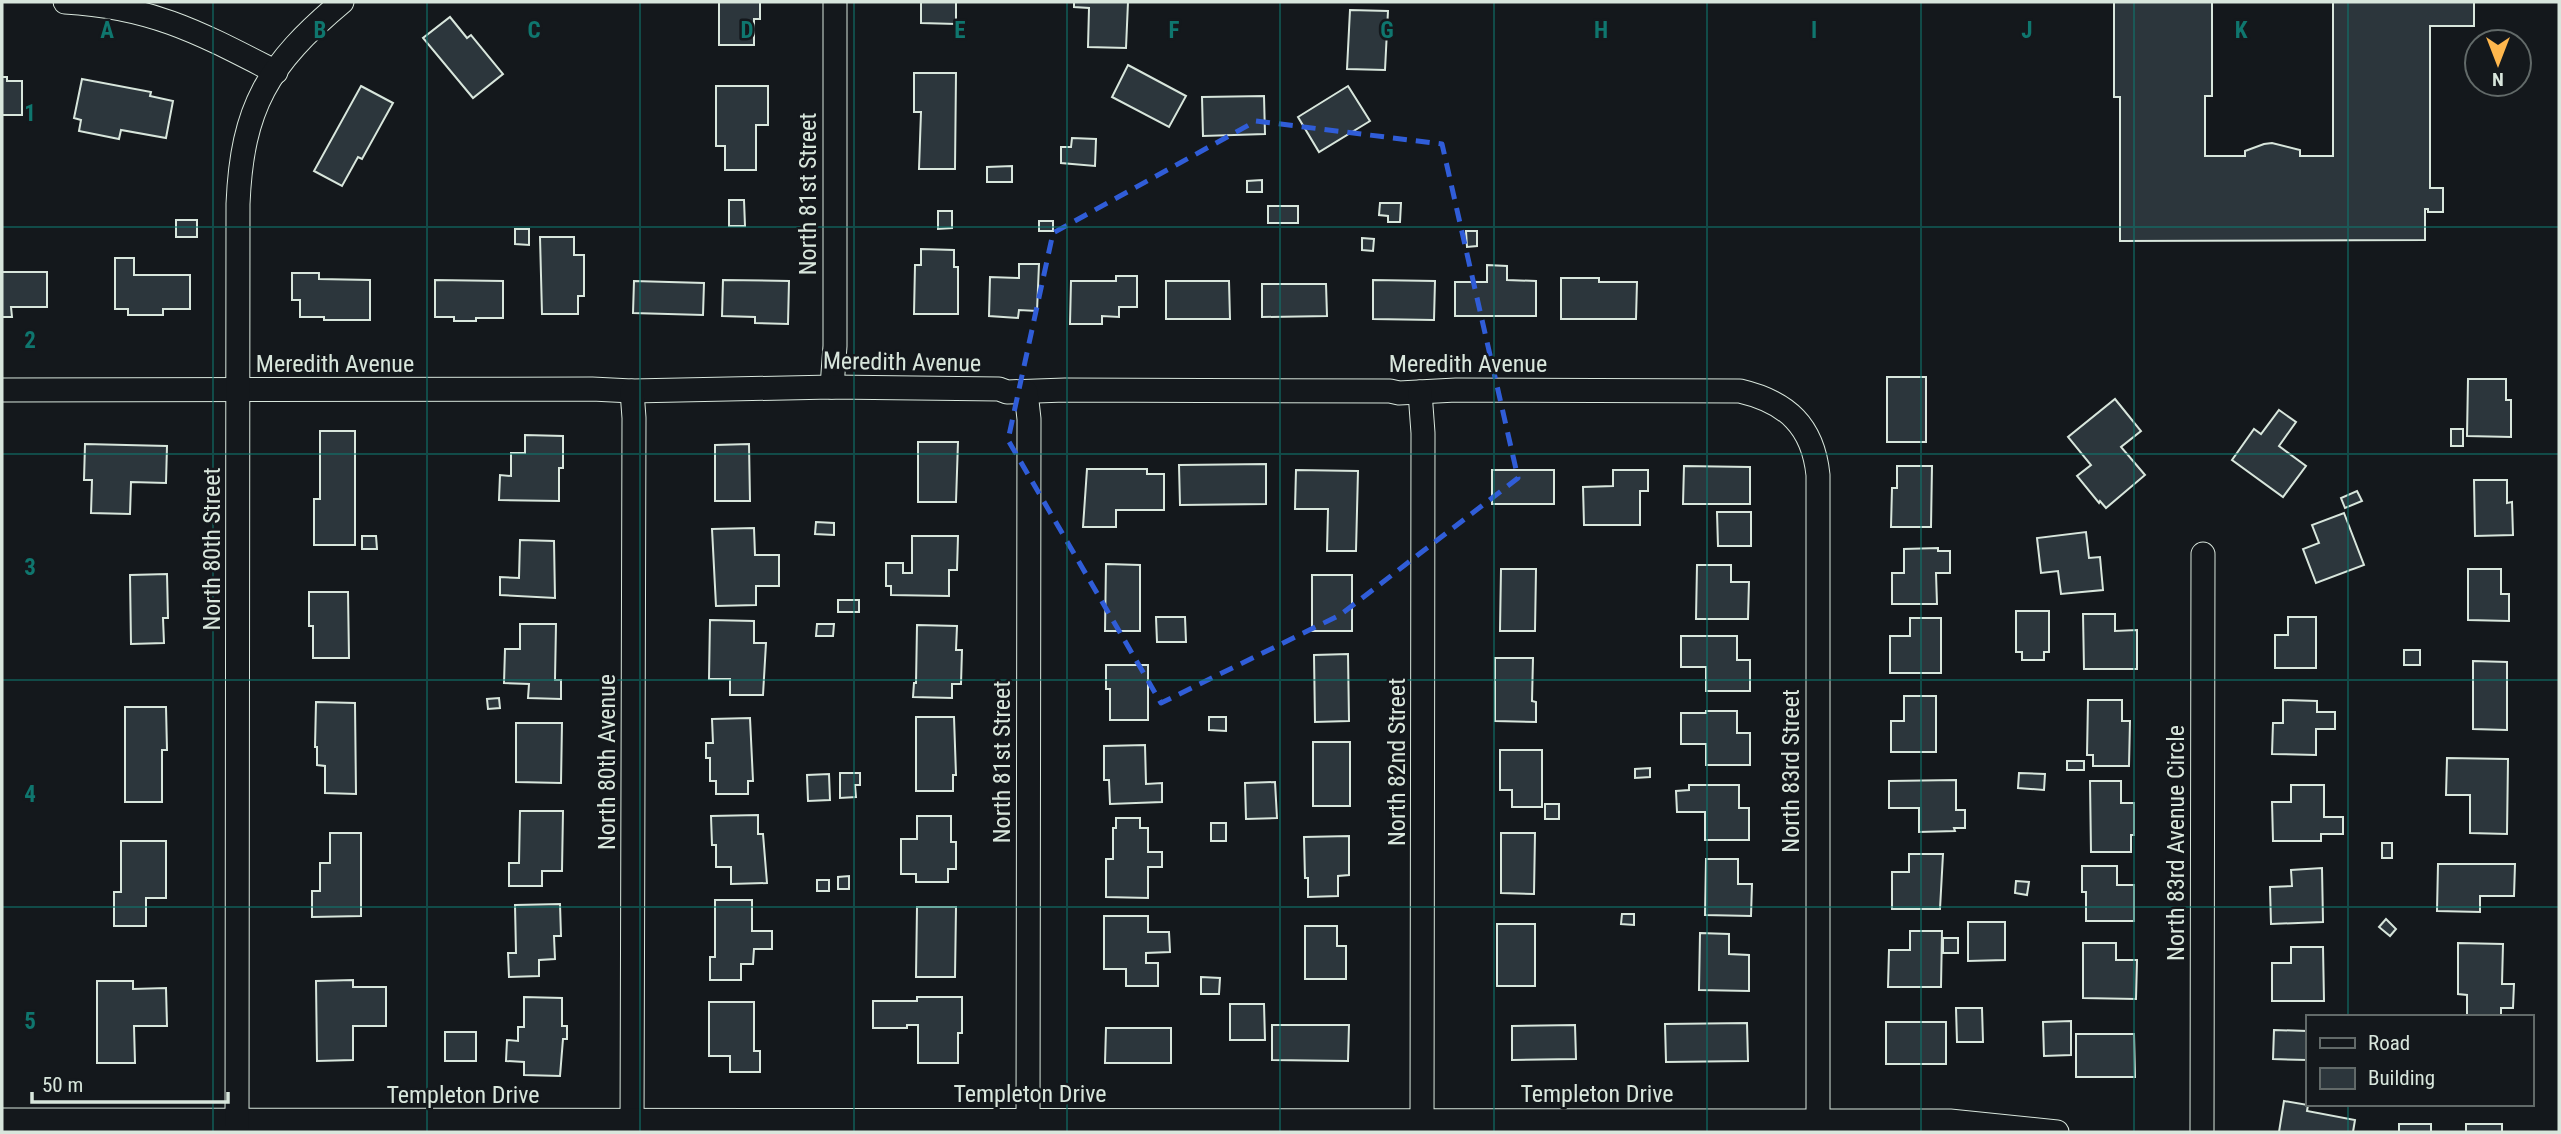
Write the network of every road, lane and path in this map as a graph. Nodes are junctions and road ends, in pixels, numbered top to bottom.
1 (65, 2) edge
2 (342, 2) edge
3 (835, 2) edge
4 (275, 72) junction
5 (832, 387) junction
6 (2, 390) edge
7 (239, 390) junction
8 (632, 391) junction
9 (1026, 392) junction
10 (1420, 392) junction
11 (1795, 417) joint
12 (2203, 554) dead end
13 (2, 1120) edge
14 (237, 1126) edge
15 (1028, 1126) edge
16 (1422, 1126) edge
17 (632, 1127) edge
18 (1818, 1127) edge
19 (2057, 1132) edge
20 (2202, 1132) edge

1 - 4 street
2 - 4 street, North 80th Street
3 - 5 street, North 81st Street
4 - 7 street, North 80th Street
5 - 8 street, Meredith Avenue
5 - 9 street, Meredith Avenue
6 - 7 street, Meredith Avenue
7 - 8 street, Meredith Avenue
7 - 14 street, North 80th Street
8 - 17 street, North 80th Avenue
9 - 10 street, Meredith Avenue
9 - 15 street, North 81st Street
10 - 11 street, Meredith Avenue
10 - 16 street, North 82nd Street
11 - 18 street, North 83rd Street
12 - 20 street, North 83rd Avenue Circle
13 - 14 street, Templeton Drive
14 - 17 street, Templeton Drive
15 - 16 street, Templeton Drive
15 - 17 street, Templeton Drive
16 - 18 street, Templeton Drive
18 - 19 street, Templeton Drive

